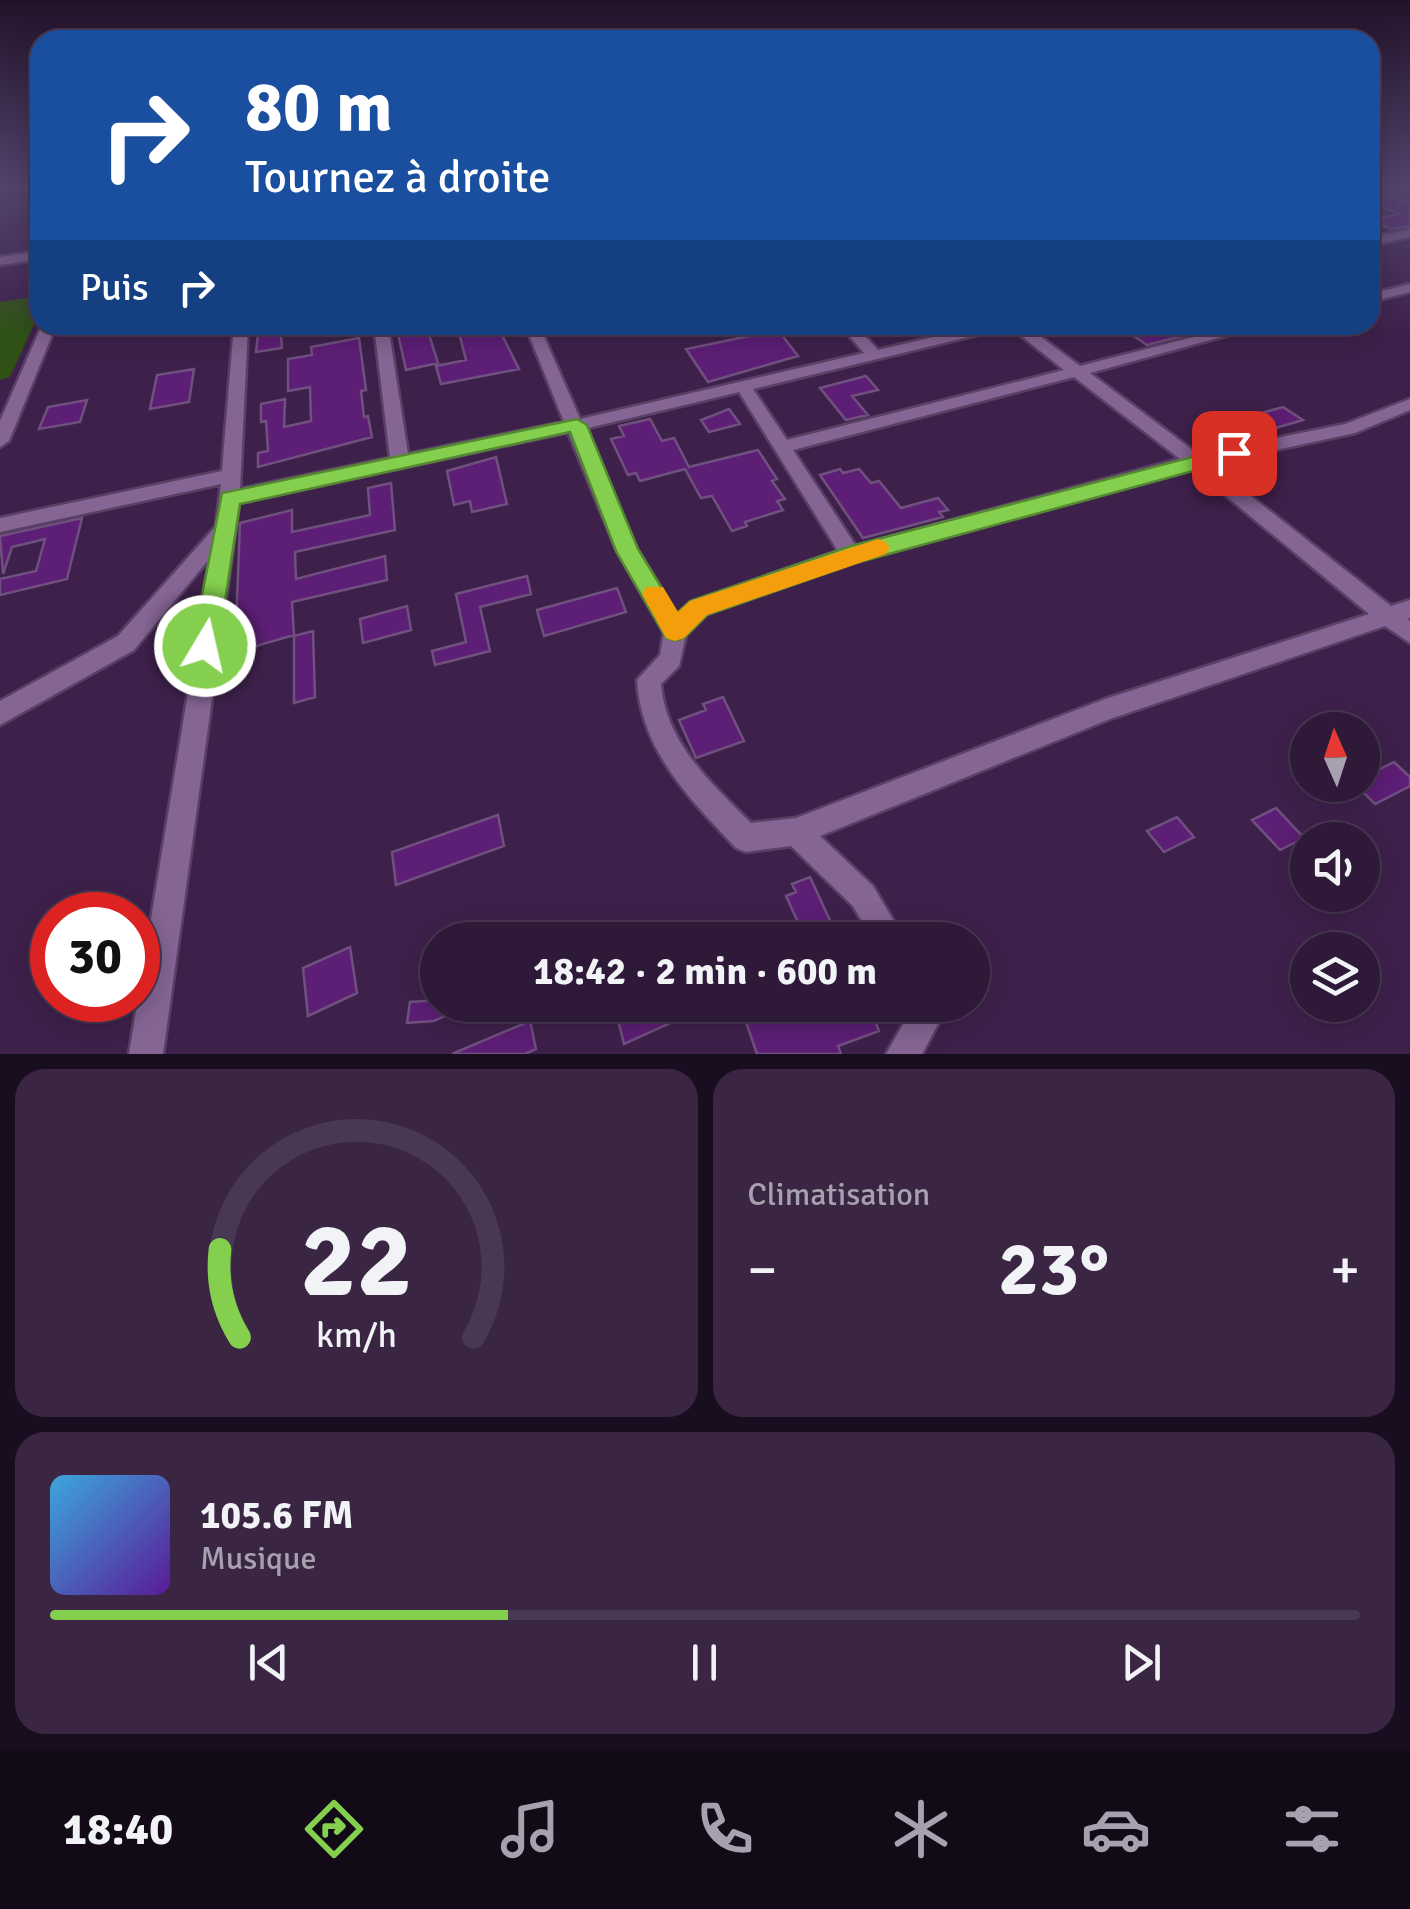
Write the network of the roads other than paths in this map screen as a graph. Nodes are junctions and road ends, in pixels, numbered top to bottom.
1 (30, 256) edge
2 (0, 261) edge
3 (1410, 288) edge
4 (1380, 296) edge
5 (45, 335) edge
6 (240, 335) edge
7 (383, 335) edge
8 (536, 335) edge
9 (856, 335) edge
10 (962, 335) edge
11 (1029, 335) edge
12 (1216, 335) edge
13 (875, 356) junction
14 (1075, 369) junction
15 (743, 386) junction
16 (1410, 404) edge
17 (577, 425) junction
18 (0, 441) edge
19 (782, 447) junction
20 (1195, 461) junction
21 (400, 462) junction
22 (231, 487) junction
23 (0, 525) edge
24 (222, 530) junction
25 (851, 555) junction
26 (1400, 613) edge
27 (675, 631) junction
28 (1410, 634) edge
29 (0, 714) edge
30 (796, 832) junction
31 (879, 922) edge
32 (921, 1022) edge
33 (146, 1054) edge
34 (903, 1054) edge

1 - 2 street
3 - 4 street
5 - 18 street
6 - 22 street
7 - 21 street
8 - 17 street
9 - 13 street
10 - 13 street
11 - 14 street
12 - 14 street
13 - 15 street
14 - 19 street
14 - 20 street
15 - 17 street
15 - 19 street
16 - 20 street
17 - 21 street
17 - 27 street
19 - 25 street
20 - 25 street
20 - 26 street
21 - 22 street
22 - 23 street
22 - 24 street
24 - 29 street
24 - 33 street
25 - 27 street
26 - 28 street
26 - 30 street
27 - 30 street
30 - 31 street
32 - 34 street

